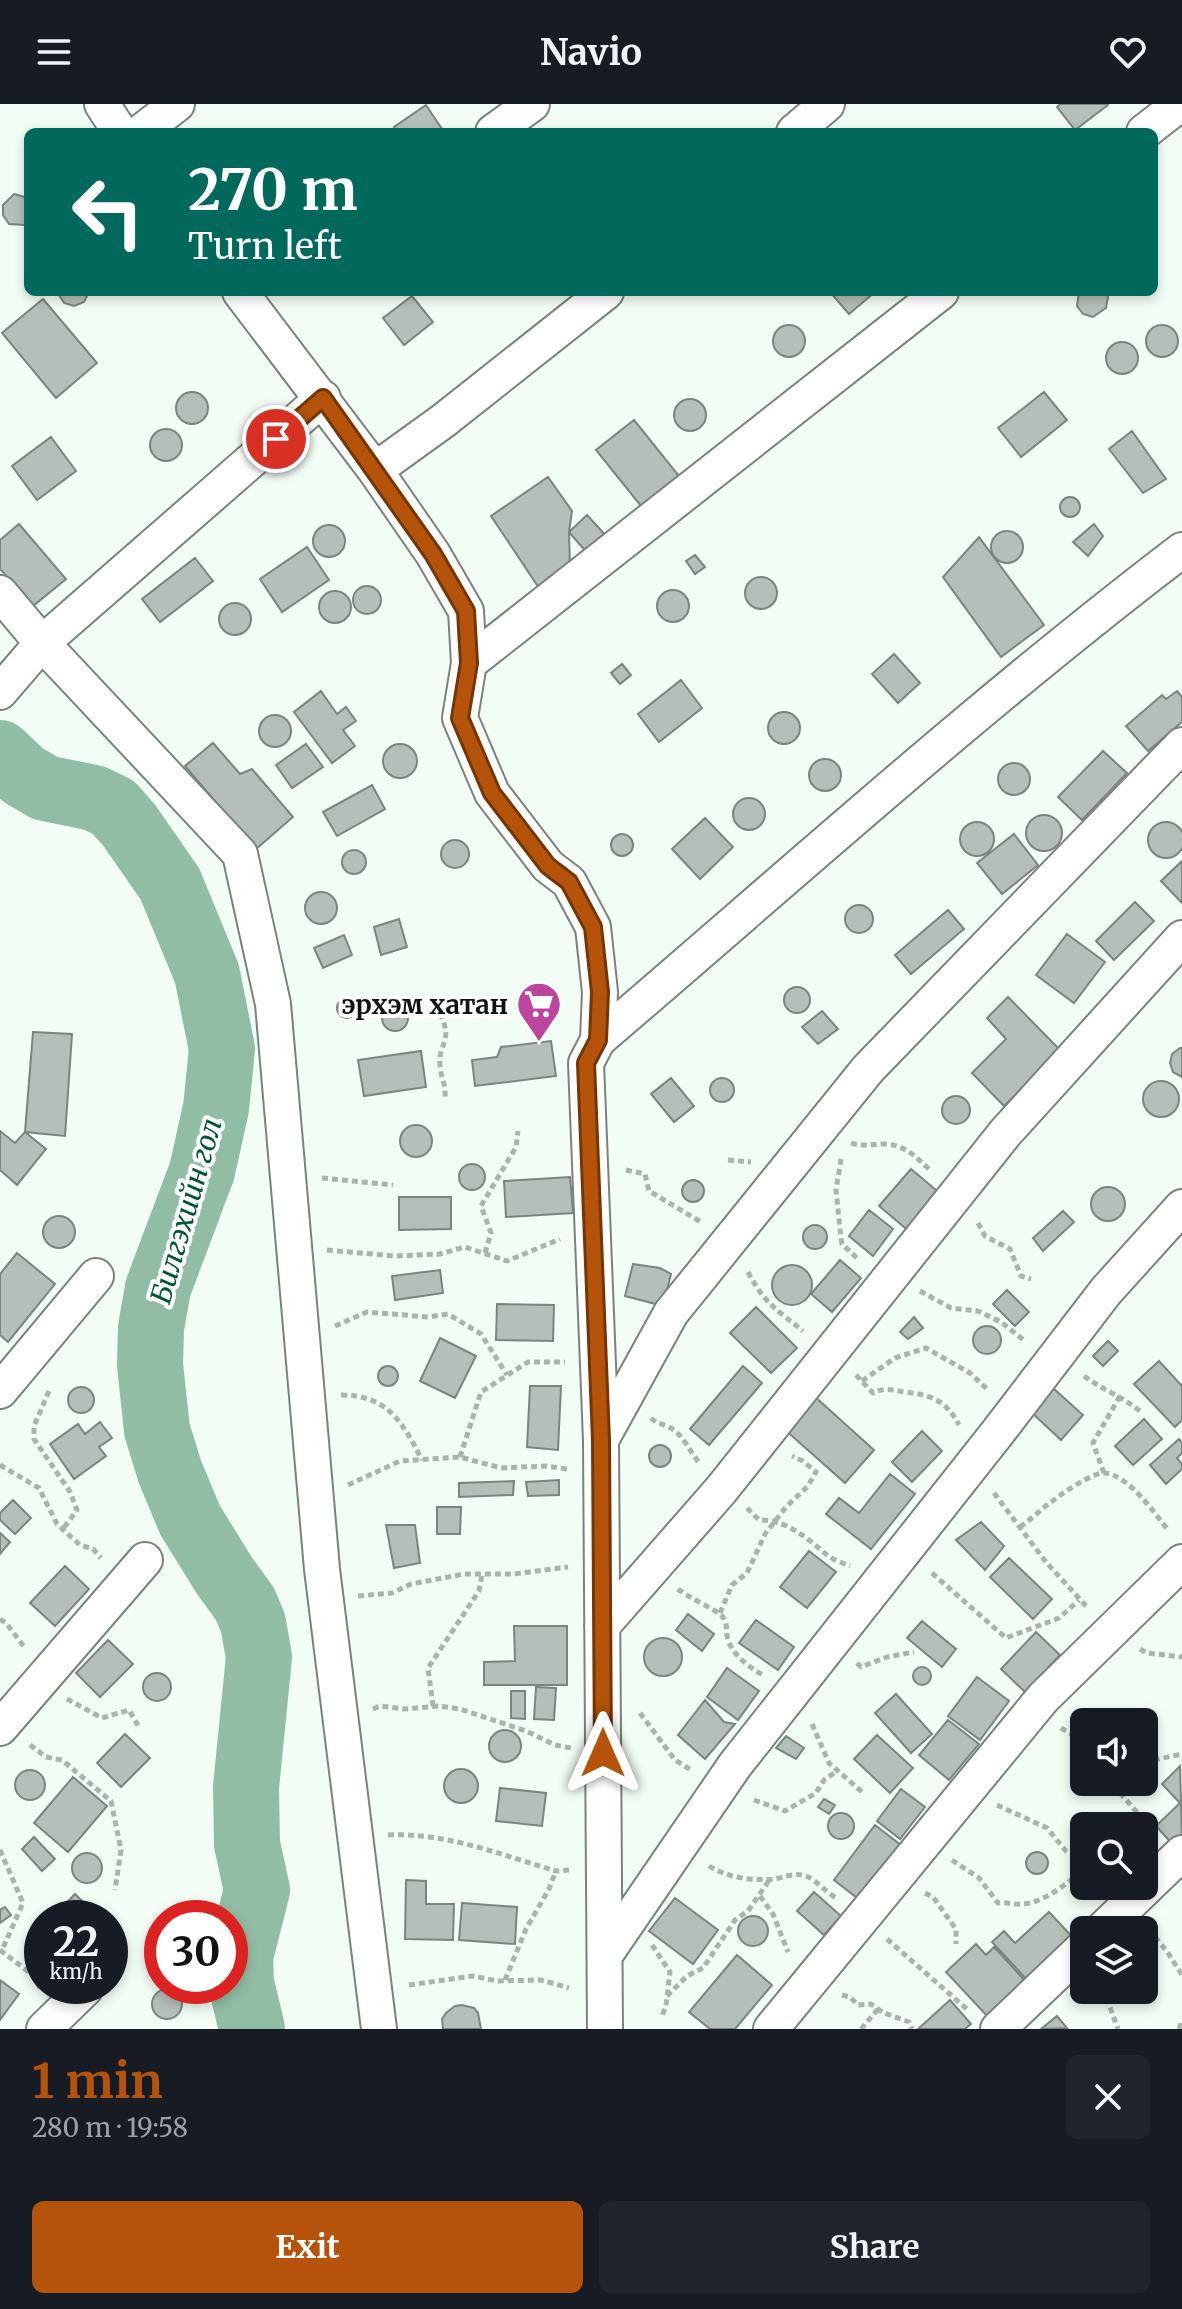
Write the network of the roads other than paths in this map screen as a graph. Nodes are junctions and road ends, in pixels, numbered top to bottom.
1 (102, 104) edge
2 (177, 104) edge
3 (532, 104) edge
4 (827, 104) edge
5 (1180, 104) edge
6 (117, 128) edge
7 (146, 128) edge
8 (499, 128) edge
9 (799, 128) edge
10 (1149, 128) edge
11 (251, 296) edge
12 (601, 296) edge
13 (936, 296) edge
14 (323, 398) junction
15 (375, 470) junction
16 (1182, 550) edge
17 (0, 593) edge
18 (32, 653) junction
19 (469, 663) junction
20 (0, 692) edge
21 (1182, 745) edge
22 (1182, 938) edge
23 (598, 1040) junction
24 (1182, 1207) edge
25 (96, 1276) dead end
26 (0, 1391) edge
27 (601, 1455) junction
28 (1178, 1549) edge
29 (145, 1560) dead end
30 (602, 1626) junction
31 (3, 1725) edge
32 (1182, 1853) edge
33 (1117, 1916) edge
34 (605, 1955) junction
35 (1070, 1959) edge
36 (70, 2004) edge
37 (51, 2022) edge
38 (988, 2026) edge
39 (379, 2029) edge
40 (605, 2029) edge
41 (771, 2029) edge

1 - 6 street
2 - 7 street
3 - 8 street
4 - 9 street
5 - 10 street
11 - 14 street
12 - 15 street
13 - 19 street
14 - 15 street
14 - 18 street
15 - 19 street
16 - 23 street
17 - 18 street
18 - 20 street
18 - 39 street
19 - 23 street
21 - 27 street
22 - 30 street
23 - 27 street
24 - 34 street
25 - 26 street
27 - 30 street
28 - 41 street
29 - 31 street
30 - 34 street
32 - 33 street
34 - 40 street
35 - 38 street
36 - 37 street

